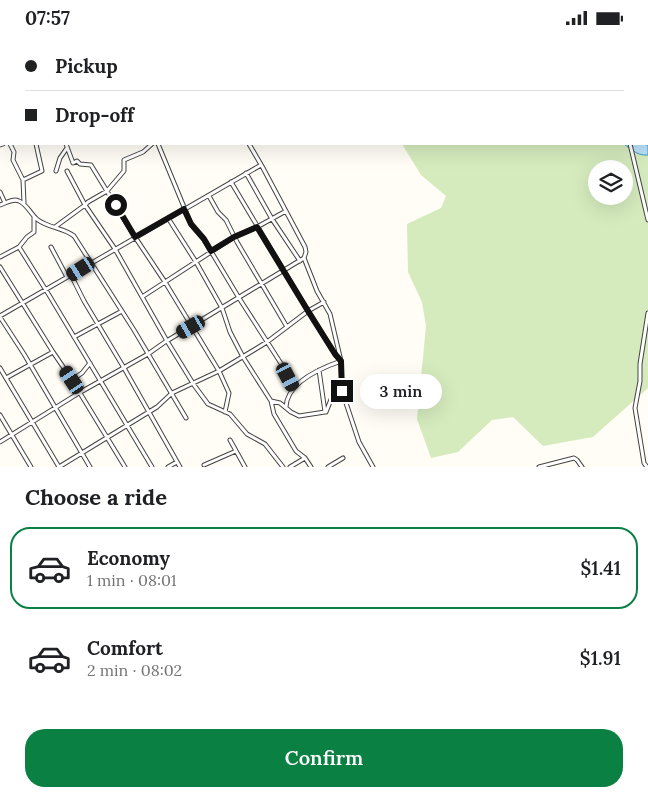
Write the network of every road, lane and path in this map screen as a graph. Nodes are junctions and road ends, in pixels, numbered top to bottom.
1 (10, 145) edge
2 (36, 145) edge
3 (151, 145) edge
4 (158, 145) edge
5 (250, 145) edge
6 (630, 145) edge
7 (67, 146) edge
8 (261, 165) junction
9 (56, 171) dead end
10 (67, 171) dead end
11 (246, 173) junction
12 (23, 180) junction
13 (231, 182) junction
14 (107, 191) junction
15 (0, 192) edge
16 (209, 195) junction
17 (5, 203) junction
18 (0, 205) edge
19 (24, 205) junction
20 (85, 205) junction
21 (184, 209) junction
22 (286, 211) junction
23 (34, 216) junction
24 (168, 218) junction
25 (272, 219) junction
26 (648, 221) edge
27 (55, 227) junction
28 (257, 227) junction
29 (135, 237) junction
30 (234, 237) junction
31 (19, 247) junction
32 (51, 247) dead end
33 (115, 249) junction
34 (211, 251) junction
35 (0, 257) edge
36 (302, 259) junction
37 (196, 262) junction
38 (92, 263) junction
39 (0, 267) edge
40 (284, 271) junction
41 (69, 276) junction
42 (165, 282) junction
43 (262, 284) junction
44 (46, 290) junction
45 (142, 297) junction
46 (239, 298) junction
47 (324, 302) junction
48 (23, 303) junction
49 (222, 307) junction
50 (122, 311) junction
51 (308, 311) junction
52 (648, 313) edge
53 (0, 317) edge
54 (98, 324) junction
55 (191, 327) junction
56 (287, 327) junction
57 (74, 337) junction
58 (167, 341) junction
59 (267, 342) junction
60 (53, 352) junction
61 (148, 354) junction
62 (243, 357) junction
63 (341, 361) junction
64 (90, 363) junction
65 (30, 365) junction
66 (0, 368) edge
67 (124, 368) junction
68 (319, 370) junction
69 (218, 371) junction
70 (6, 378) junction
71 (72, 380) junction
72 (101, 380) junction
73 (193, 383) junction
74 (294, 389) junction
75 (342, 391) junction
76 (79, 393) junction
77 (172, 393) junction
78 (270, 401) junction
79 (286, 407) junction
80 (56, 409) junction
81 (149, 412) junction
82 (225, 412) junction
83 (325, 412) junction
84 (0, 415) edge
85 (186, 418) dead end
86 (32, 423) junction
87 (127, 425) junction
88 (12, 435) junction
89 (106, 437) junction
90 (230, 440) dead end
91 (0, 442) edge
92 (236, 451) junction
93 (82, 453) junction
94 (305, 458) junction
95 (343, 458) dead end
96 (177, 462) junction
97 (644, 463) junction
98 (204, 465) dead end
99 (281, 466) edge
100 (31, 467) edge
101 (59, 467) edge
102 (90, 467) edge
103 (125, 467) edge
104 (152, 467) edge
105 (168, 467) edge
106 (180, 467) edge
107 (245, 467) edge
108 (290, 467) edge
109 (311, 467) edge
110 (328, 467) edge
111 (373, 467) edge
112 (539, 467) edge
113 (582, 467) edge
114 (638, 467) edge
115 (647, 467) edge

1 - 12 street
2 - 12 street
3 - 14 street
4 - 21 street
5 - 8 street
6 - 26 street
7 - 9 street
7 - 14 street
8 - 11 street
8 - 22 street
10 - 20 street
11 - 13 street
11 - 25 street
12 - 19 street
13 - 16 street
13 - 28 street
14 - 20 street
14 - 29 street
15 - 17 street
16 - 21 street
16 - 30 street
17 - 18 street
17 - 19 street
19 - 23 street
20 - 27 street
20 - 33 street
21 - 24 street
21 - 34 street
22 - 25 street
22 - 36 street
23 - 27 street
23 - 31 street
24 - 29 street
24 - 37 street
25 - 28 street
25 - 36 street
27 - 38 street
28 - 30 street
28 - 40 street
29 - 33 street
29 - 42 street
30 - 34 street
30 - 43 street
31 - 35 street
31 - 44 street
32 - 41 street
33 - 38 street
33 - 45 street
34 - 37 street
34 - 46 street
36 - 40 street
36 - 47 street
37 - 42 street
37 - 49 street
38 - 41 street
38 - 50 street
39 - 48 street
40 - 43 street
40 - 51 street
41 - 44 street
41 - 54 street
42 - 45 street
42 - 55 street
43 - 46 street
43 - 56 street
44 - 48 street
44 - 57 street
45 - 58 street
46 - 49 street
46 - 59 street
47 - 51 street
47 - 63 street
48 - 53 street
48 - 60 street
49 - 55 street
49 - 62 street
50 - 54 street
50 - 61 street
51 - 56 street
51 - 63 street
52 - 97 street
53 - 65 street
54 - 57 street
54 - 67 street
55 - 58 street
55 - 69 street
56 - 59 street
57 - 64 street
58 - 61 street
58 - 73 street
59 - 62 street
59 - 74 street
60 - 65 street
60 - 71 street
61 - 67 street
61 - 77 street
62 - 69 street
62 - 78 street
63 - 68 street
63 - 75 street
64 - 71 street
64 - 72 street
65 - 70 street
65 - 80 street
66 - 70 street
67 - 72 street
67 - 81 street
68 - 74 street
68 - 83 street
69 - 73 street
69 - 82 street
70 - 86 street
71 - 76 street
72 - 76 street
72 - 87 street
73 - 77 street
73 - 82 street
74 - 79 street
75 - 83 street
75 - 111 street
76 - 80 street
76 - 89 street
77 - 81 street
77 - 85 street
78 - 79 street
78 - 94 street
79 - 83 street
80 - 86 street
80 - 93 street
81 - 87 street
81 - 96 street
82 - 99 street
84 - 88 street
86 - 88 street
86 - 101 street
87 - 89 street
87 - 104 street
88 - 91 street
88 - 100 street
89 - 93 street
89 - 103 street
90 - 92 street
92 - 98 street
92 - 107 street
93 - 101 street
93 - 102 street
94 - 108 street
94 - 109 street
95 - 110 street
96 - 105 street
96 - 106 street
97 - 114 street
97 - 115 street
112 - 113 street

